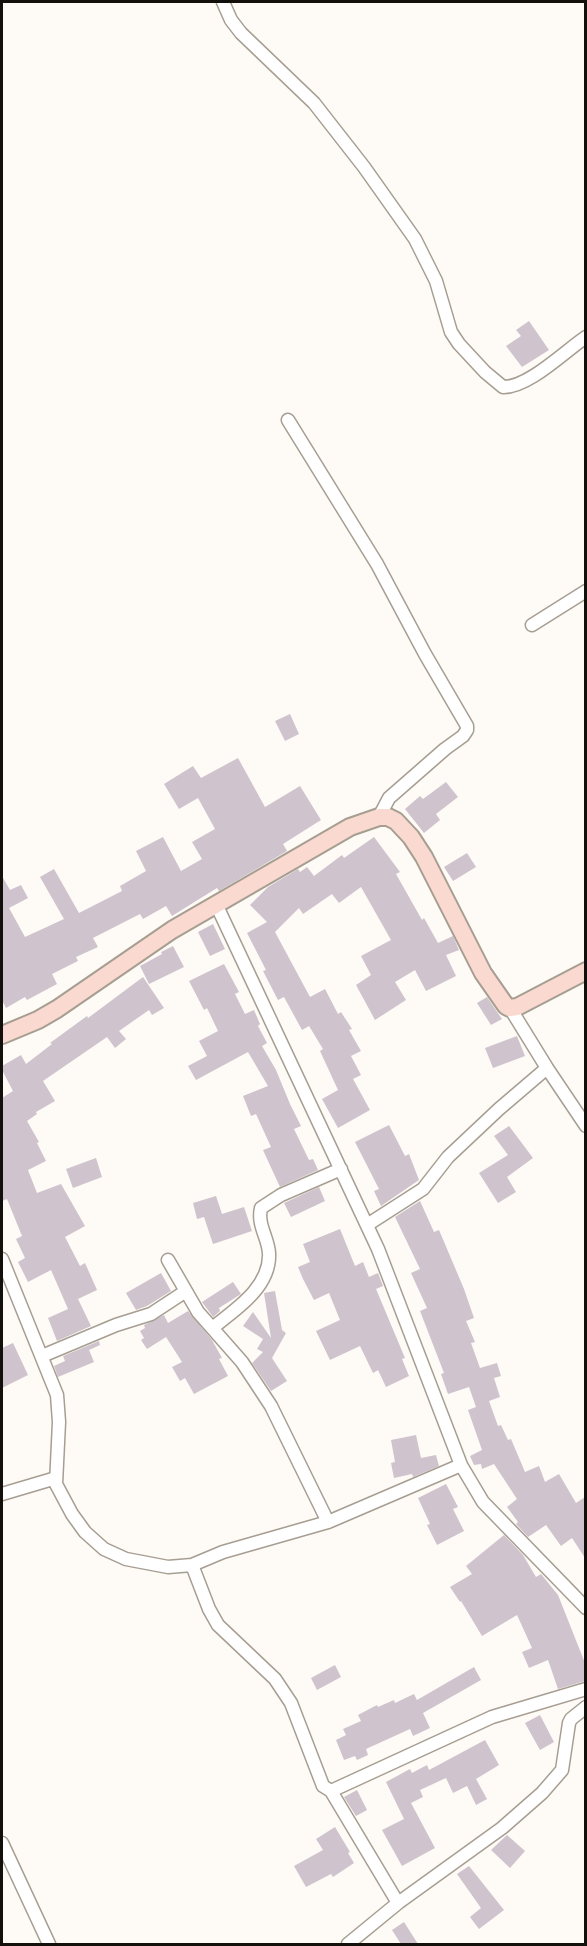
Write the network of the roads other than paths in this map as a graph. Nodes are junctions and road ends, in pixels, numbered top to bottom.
1 (223, 2) edge
2 (585, 337) edge
3 (288, 420) dead end
4 (585, 591) edge
5 (532, 625) dead end
6 (379, 817) junction
7 (216, 904) junction
8 (585, 971) edge
9 (510, 1008) junction
10 (3, 1031) edge
11 (547, 1068) junction
12 (585, 1125) edge
13 (341, 1169) junction
14 (367, 1225) junction
15 (2, 1259) edge
16 (168, 1260) dead end
17 (186, 1291) junction
18 (212, 1328) junction
19 (42, 1356) junction
20 (461, 1465) junction
21 (56, 1478) junction
22 (2, 1494) edge
23 (328, 1522) junction
24 (192, 1565) junction
25 (585, 1608) edge
26 (585, 1689) edge
27 (585, 1707) edge
28 (331, 1791) junction
29 (2, 1843) edge
30 (398, 1903) junction
31 (49, 1944) edge
32 (348, 1944) edge

1 - 2 street
3 - 6 street
4 - 5 street
6 - 7 street
6 - 9 street
7 - 10 street
7 - 13 street
8 - 9 street
9 - 11 street
11 - 12 street
11 - 14 street
13 - 14 street
13 - 18 street
14 - 20 street
15 - 19 street
16 - 17 street
17 - 18 street
17 - 19 street
18 - 23 street
19 - 21 street
20 - 23 street
20 - 25 street
21 - 22 street
21 - 24 street
23 - 24 street
24 - 28 street
26 - 28 street
27 - 30 street
28 - 30 street
29 - 31 street
30 - 32 street

